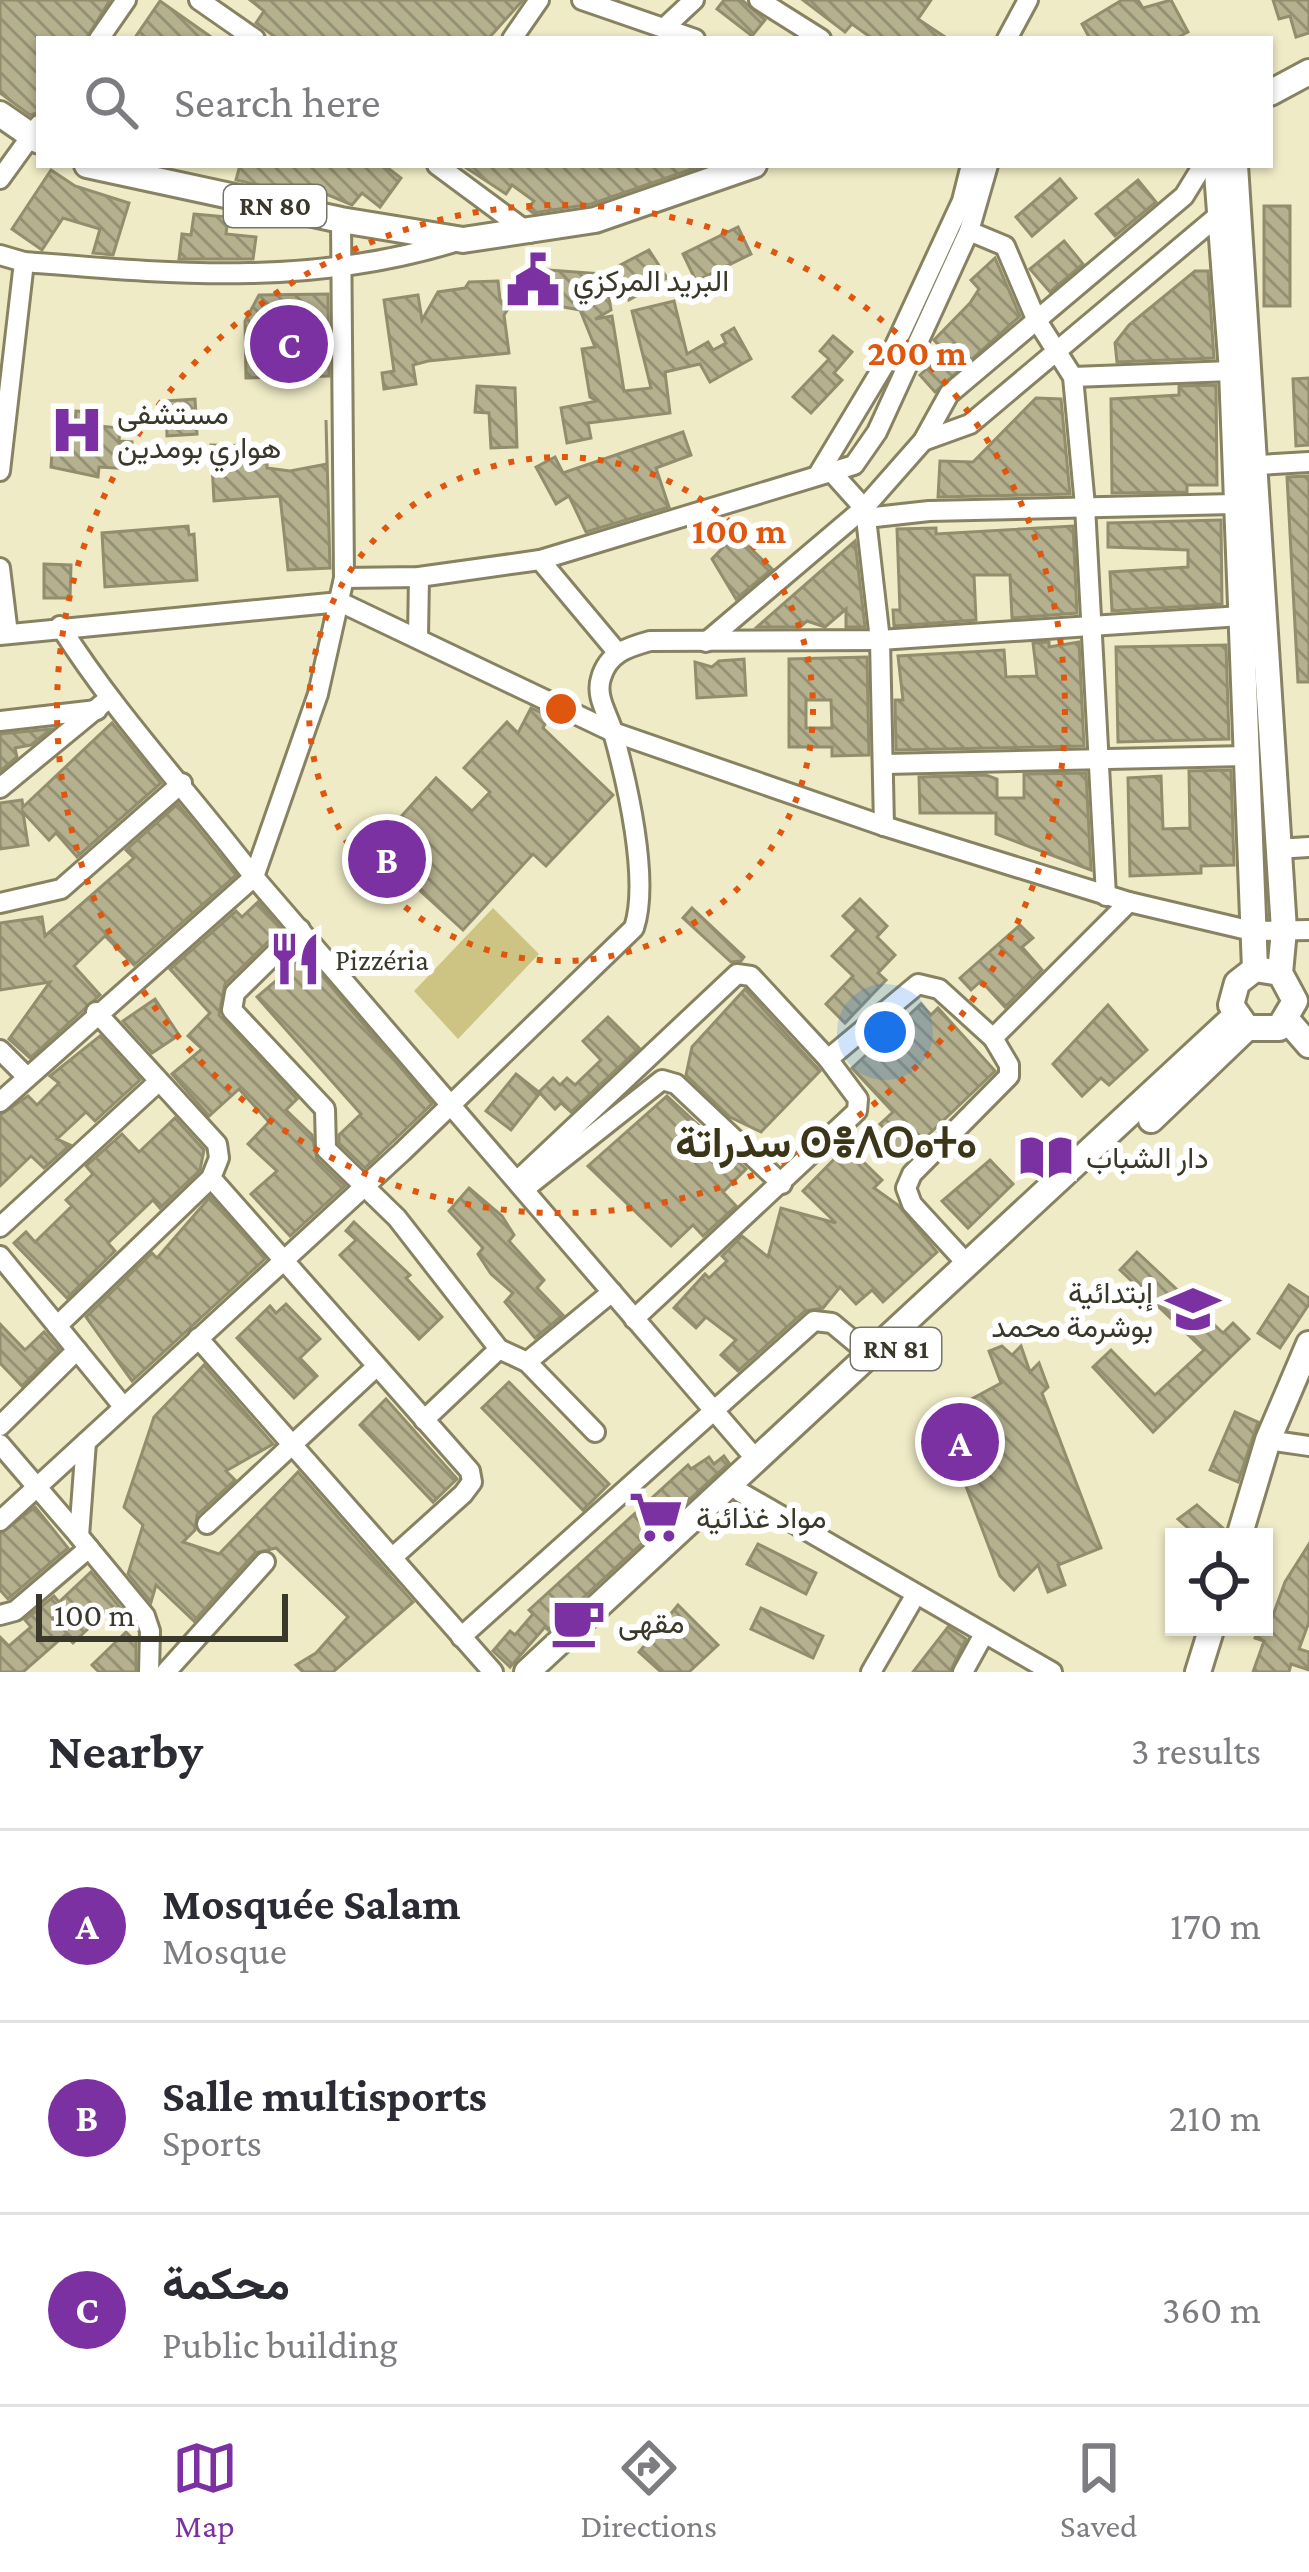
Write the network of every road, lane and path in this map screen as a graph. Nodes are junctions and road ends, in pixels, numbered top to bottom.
1 (126, 0) edge
2 (199, 0) edge
3 (539, 0) edge
4 (582, 0) edge
5 (694, 0) edge
6 (759, 0) edge
7 (1028, 0) edge
8 (665, 27) junction
9 (101, 36) edge
10 (251, 36) edge
11 (514, 36) edge
12 (688, 36) edge
13 (816, 36) edge
14 (1008, 36) edge
15 (0, 114) edge
16 (36, 134) edge
17 (101, 168) edge
18 (440, 168) edge
19 (746, 168) edge
20 (970, 168) edge
21 (987, 168) edge
22 (1214, 168) edge
23 (1215, 168) edge
24 (1216, 168) edge
25 (0, 179) edge
26 (1238, 192) junction
27 (1222, 213) junction
28 (341, 220) junction
29 (969, 231) junction
30 (529, 233) junction
31 (464, 240) junction
32 (0, 255) edge
33 (24, 262) junction
34 (344, 265) junction
35 (1036, 319) junction
36 (1054, 348) junction
37 (1232, 371) junction
38 (1073, 377) junction
39 (5, 386) edge
40 (923, 441) junction
41 (1309, 462) edge
42 (1244, 466) junction
43 (0, 471) edge
44 (825, 472) junction
45 (1234, 503) junction
46 (1085, 506) junction
47 (865, 513) junction
48 (540, 560) junction
49 (0, 568) edge
50 (418, 577) junction
51 (344, 578) junction
52 (340, 602) junction
53 (1241, 616) junction
54 (61, 626) junction
55 (1090, 627) junction
56 (4, 634) edge
57 (418, 636) junction
58 (880, 640) junction
59 (706, 642) junction
60 (617, 652) junction
61 (102, 705) junction
62 (0, 721) edge
63 (613, 732) junction
64 (1246, 756) junction
65 (1100, 761) junction
66 (885, 764) junction
67 (182, 783) junction
68 (0, 788) edge
69 (884, 826) junction
70 (1309, 847) edge
71 (1276, 848) junction
72 (254, 877) junction
73 (1106, 896) junction
74 (1129, 902) junction
75 (0, 903) edge
76 (300, 929) junction
77 (1297, 930) edge
78 (1252, 931) junction
79 (1268, 971) junction
80 (96, 1012) junction
81 (1288, 1021) junction
82 (1241, 1022) junction
83 (993, 1038) junction
84 (1309, 1045) edge
85 (0, 1050) edge
86 (828, 1059) junction
87 (26, 1076) junction
88 (157, 1083) junction
89 (0, 1102) edge
90 (451, 1106) junction
91 (211, 1178) junction
92 (523, 1183) junction
93 (782, 1184) junction
94 (365, 1185) junction
95 (0, 1227) edge
96 (0, 1256) edge
97 (285, 1261) junction
98 (967, 1264) junction
99 (16, 1275) junction
100 (0, 1289) edge
101 (612, 1292) junction
102 (634, 1319) junction
103 (57, 1326) junction
104 (198, 1338) junction
105 (1309, 1344) edge
106 (500, 1349) junction
107 (77, 1350) junction
108 (868, 1353) junction
109 (527, 1362) junction
110 (376, 1367) junction
111 (122, 1405) junction
112 (717, 1412) junction
113 (424, 1420) junction
114 (0, 1426) edge
115 (596, 1432) dead end
116 (1268, 1440) junction
117 (86, 1442) junction
118 (295, 1442) junction
119 (0, 1444) edge
120 (1309, 1446) edge
121 (754, 1456) junction
122 (41, 1486) junction
123 (740, 1492) junction
124 (0, 1521) edge
125 (207, 1524) dead end
126 (1242, 1528) edge
127 (84, 1542) junction
128 (393, 1557) junction
129 (265, 1562) dead end
130 (916, 1594) junction
131 (0, 1615) edge
132 (984, 1634) junction
133 (1209, 1636) edge
134 (461, 1637) junction
135 (149, 1672) edge
136 (166, 1672) edge
137 (493, 1672) edge
138 (526, 1672) edge
139 (547, 1672) edge
140 (871, 1672) edge
141 (963, 1672) edge
142 (1052, 1672) edge
143 (1198, 1672) edge

1 - 9 street
2 - 10 street
3 - 11 street
4 - 8 street
5 - 8 street
6 - 13 street
7 - 14 street
8 - 12 street
15 - 16 main road
16 - 25 street
17 - 28 main road, RN 80
18 - 30 street
19 - 30 main road, RN 80
20 - 44 street
21 - 29 street
22 - 35 street
23 - 27 main road
24 - 26 main road
26 - 27 street
26 - 42 main road
27 - 36 street
27 - 37 main road
28 - 31 main road, RN 80
28 - 34 street
29 - 35 street
29 - 44 street
30 - 31 main road, RN 80
31 - 34 street
32 - 33 street
33 - 34 street
33 - 39 street
34 - 51 street
35 - 36 street
35 - 40 street
36 - 38 street
36 - 40 street
37 - 38 street
37 - 42 main road
38 - 46 street
39 - 43 street
40 - 47 street
41 - 42 street
42 - 45 main road
42 - 71 main road
44 - 47 street
44 - 48 street
45 - 46 street
45 - 53 main road
46 - 47 street
46 - 55 street
47 - 58 street
47 - 59 street
48 - 50 street
48 - 60 street
49 - 56 street
50 - 51 street
50 - 57 street
51 - 52 street
52 - 54 street
52 - 57 street
52 - 72 street
53 - 55 street
53 - 64 main road
54 - 56 street
54 - 61 street
55 - 58 street
55 - 65 street
57 - 63 street
58 - 59 street
58 - 66 street
59 - 60 street
60 - 63 street
61 - 62 street
61 - 67 street
61 - 68 street
63 - 69 street
63 - 90 street
64 - 65 street
64 - 78 main road
65 - 66 street
65 - 73 street
66 - 69 street
67 - 72 street
67 - 75 street
69 - 73 street
70 - 71 street
71 - 77 main road
72 - 76 street
72 - 80 street
73 - 74 street
74 - 78 street
74 - 83 street
76 - 90 street
76 - 94 street
77 - 78 street
77 - 79 main road
78 - 79 main road
79 - 81 main road
79 - 82 main road
80 - 87 street
80 - 88 street
81 - 82 main road
81 - 84 main road
82 - 98 main road
82 - 123 main road, RN 81
83 - 86 street
83 - 98 street
85 - 87 street
86 - 92 street
86 - 93 street
87 - 89 street
88 - 91 street
88 - 95 street
90 - 92 street
90 - 94 street
91 - 97 street
91 - 103 street
92 - 93 street
92 - 101 street
93 - 102 street
94 - 97 street
94 - 106 street
96 - 99 street
97 - 104 street
97 - 110 street
98 - 108 main road
99 - 100 street
99 - 103 street
101 - 102 street
101 - 109 street
102 - 112 street
103 - 107 street
104 - 111 street
104 - 118 street
105 - 116 main road
106 - 109 street
106 - 113 street
107 - 111 street
107 - 114 street
108 - 112 street
108 - 121 main road
109 - 115 street
110 - 113 street
110 - 118 street
111 - 117 street
112 - 121 street
112 - 134 street
113 - 128 street
116 - 120 street
116 - 126 main road
117 - 122 street
117 - 127 street
118 - 125 street
118 - 128 street
119 - 122 street
121 - 138 main road
122 - 124 street
122 - 127 street
123 - 130 street
123 - 139 main road, RN 81
127 - 131 street
127 - 135 street
128 - 134 street
129 - 136 street
130 - 132 street
130 - 140 street
132 - 141 street
132 - 142 street
133 - 143 main road
134 - 137 street

